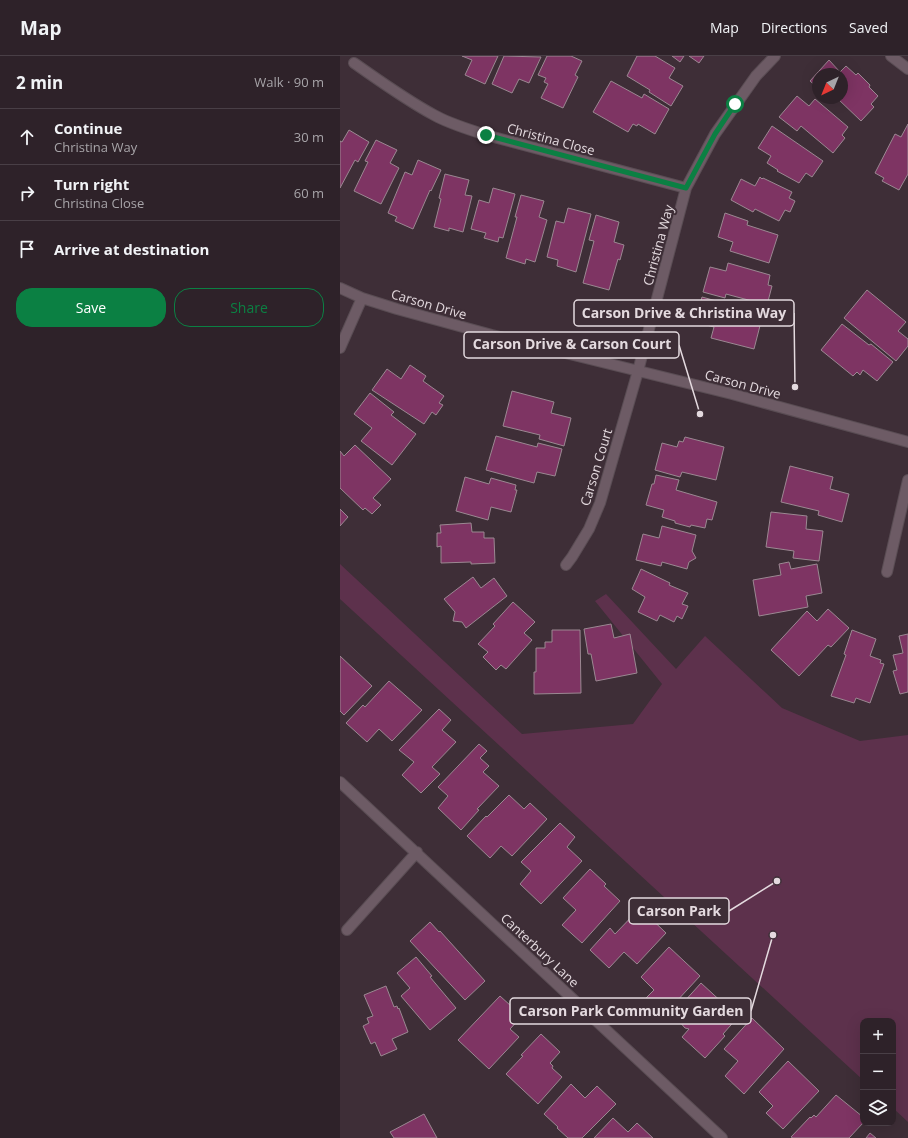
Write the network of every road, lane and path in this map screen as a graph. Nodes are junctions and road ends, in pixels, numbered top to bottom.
1 (775, 56) edge
2 (891, 56) edge
3 (354, 63) dead end
4 (908, 69) edge
5 (686, 188) junction
6 (340, 288) edge
7 (362, 298) junction
8 (340, 348) edge
9 (638, 371) junction
10 (908, 442) edge
11 (908, 480) edge
12 (566, 565) dead end
13 (887, 572) dead end
14 (340, 782) edge
15 (417, 852) junction
16 (347, 930) dead end
17 (722, 1138) edge

1 - 5 street, Christina Way
2 - 4 street
3 - 5 street, Christina Close
5 - 9 street, Christina Way
6 - 7 street, Carson Drive
7 - 8 street
7 - 9 street, Carson Drive
9 - 10 street, Carson Drive
9 - 12 street, Carson Court
11 - 13 street
14 - 15 street, Canterbury Lane
15 - 16 street
15 - 17 street, Canterbury Lane

